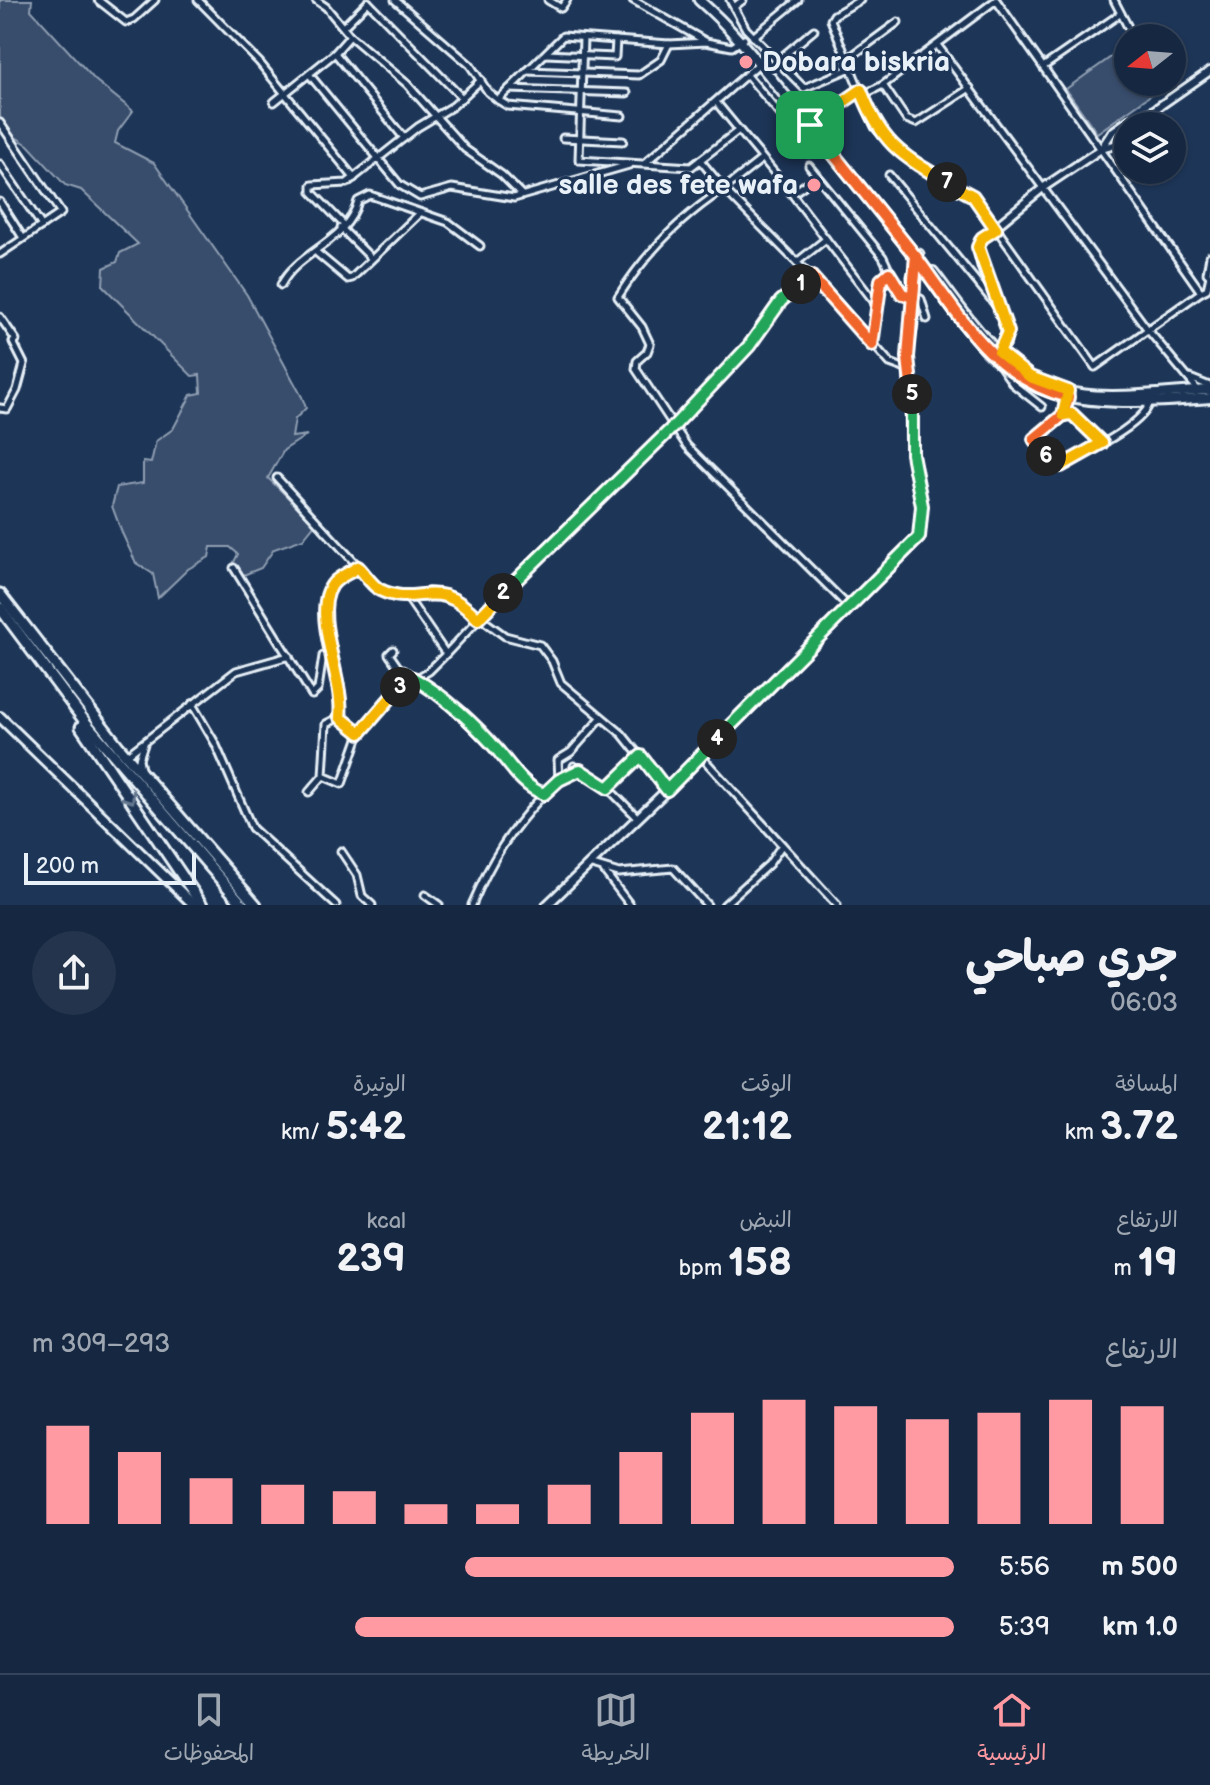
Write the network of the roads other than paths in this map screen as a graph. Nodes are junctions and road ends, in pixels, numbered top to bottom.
1 (98, 0) edge
2 (155, 0) edge
3 (198, 0) edge
4 (316, 0) edge
5 (395, 0) edge
6 (548, 0) edge
7 (567, 0) edge
8 (633, 0) edge
9 (699, 0) edge
10 (707, 0) edge
11 (730, 0) edge
12 (743, 0) edge
13 (798, 0) edge
14 (860, 0) edge
15 (996, 0) edge
16 (1114, 0) edge
17 (368, 1) edge
18 (734, 7) junction
19 (1120, 14) junction
20 (898, 22) dead end
21 (1126, 24) edge
22 (343, 27) junction
23 (814, 30) dead end
24 (350, 36) junction
25 (743, 36) junction
26 (583, 38) junction
27 (616, 40) junction
28 (706, 42) junction
29 (669, 44) junction
30 (938, 46) junction
31 (335, 53) junction
32 (545, 54) junction
33 (582, 56) junction
34 (849, 58) junction
35 (777, 61) junction
36 (762, 62) junction
37 (1043, 67) junction
38 (851, 68) junction
39 (526, 71) junction
40 (1210, 71) edge
41 (309, 74) junction
42 (581, 75) junction
43 (747, 75) junction
44 (481, 80) junction
45 (883, 85) junction
46 (970, 88) junction
47 (509, 89) junction
48 (861, 90) junction
49 (872, 91) junction
50 (579, 92) junction
51 (627, 93) dead end
52 (284, 94) junction
53 (462, 98) junction
54 (498, 100) junction
55 (274, 102) dead end
56 (716, 102) junction
57 (578, 110) junction
58 (869, 111) junction
59 (1151, 112) edge
60 (436, 116) junction
61 (622, 116) dead end
62 (0, 123) edge
63 (812, 124) junction
64 (792, 128) dead end
65 (739, 130) junction
66 (1114, 133) edge
67 (404, 138) junction
68 (563, 138) dead end
69 (580, 138) junction
70 (623, 141) dead end
71 (1114, 145) edge
72 (1101, 149) junction
73 (378, 158) junction
74 (762, 159) junction
75 (700, 160) junction
76 (641, 163) junction
77 (0, 164) edge
78 (809, 166) dead end
79 (889, 175) dead end
80 (817, 176) junction
81 (354, 178) junction
82 (1044, 187) junction
83 (724, 189) junction
84 (792, 194) junction
85 (522, 195) junction
86 (0, 202) edge
87 (419, 214) junction
88 (42, 226) junction
89 (343, 226) junction
90 (996, 229) junction
91 (23, 238) junction
92 (826, 239) junction
93 (480, 246) dead end
94 (317, 253) junction
95 (0, 254) edge
96 (918, 256) junction
97 (1210, 256) edge
98 (371, 258) junction
99 (797, 262) junction
100 (889, 273) junction
101 (1210, 275) edge
102 (811, 276) junction
103 (281, 285) dead end
104 (1201, 292) junction
105 (913, 297) junction
106 (876, 304) junction
107 (1000, 310) junction
108 (0, 317) edge
109 (927, 319) dead end
110 (1148, 330) junction
111 (872, 345) junction
112 (997, 354) junction
113 (909, 370) junction
114 (1183, 373) junction
115 (1193, 393) junction
116 (1209, 393) edge
117 (1068, 394) junction
118 (1149, 400) junction
119 (1042, 407) dead end
120 (0, 408) edge
121 (1063, 415) junction
122 (672, 428) junction
123 (1102, 443) junction
124 (277, 478) dead end
125 (358, 567) junction
126 (234, 568) dead end
127 (0, 594) edge
128 (407, 597) junction
129 (0, 608) edge
130 (849, 608) junction
131 (478, 619) junction
132 (393, 650) dead end
133 (446, 654) junction
134 (289, 656) junction
135 (331, 659) junction
136 (39, 665) junction
137 (413, 678) junction
138 (192, 704) junction
139 (0, 717) edge
140 (340, 717) junction
141 (601, 718) junction
142 (360, 733) junction
143 (146, 740) junction
144 (126, 756) junction
145 (641, 756) junction
146 (701, 756) junction
147 (323, 776) junction
148 (145, 779) junction
149 (559, 780) junction
150 (608, 788) junction
151 (667, 790) junction
152 (309, 792) dead end
153 (544, 794) junction
154 (638, 818) junction
155 (782, 845) junction
156 (341, 851) dead end
157 (589, 864) junction
158 (603, 870) junction
159 (425, 895) dead end
160 (194, 905) edge
161 (202, 905) edge
162 (243, 905) edge
163 (256, 905) edge
164 (336, 905) edge
165 (372, 905) edge
166 (439, 905) edge
167 (472, 905) edge
168 (547, 905) edge
169 (630, 905) edge
170 (705, 905) edge
171 (724, 905) edge
172 (837, 905) edge

1 - 2 street
3 - 52 street
4 - 22 street
5 - 44 street
6 - 7 street
8 - 28 street
9 - 25 main road
10 - 25 main road
11 - 18 street
12 - 18 street
13 - 25 street
14 - 34 street
15 - 30 street
15 - 37 street
16 - 19 street
17 - 22 street
17 - 53 street
18 - 25 street
19 - 21 street
19 - 37 street
20 - 34 street
22 - 24 street
23 - 35 street
24 - 31 street
24 - 60 street
25 - 28 street
25 - 35 street
25 - 36 main road
26 - 27 street
26 - 32 street
26 - 33 street
27 - 29 street
27 - 33 street
28 - 29 street
29 - 42 street
30 - 45 street
30 - 46 street
31 - 41 street
31 - 67 street
32 - 33 street
32 - 39 street
33 - 42 street
34 - 38 street
35 - 38 street
36 - 43 street
36 - 63 main road
37 - 72 street
38 - 48 street
39 - 42 street
39 - 47 street
40 - 59 street
41 - 52 street
41 - 73 street
42 - 50 street
43 - 56 street
43 - 64 street
44 - 53 street
44 - 54 street
45 - 46 street
45 - 49 street
46 - 82 street
47 - 50 street
47 - 54 street
48 - 49 street
48 - 58 street
48 - 63 street
49 - 58 street
50 - 51 street
50 - 57 street
52 - 55 street
52 - 81 street
53 - 60 street
54 - 57 street
56 - 65 street
56 - 76 street
57 - 61 street
57 - 69 street
58 - 90 street
60 - 67 street
60 - 85 street
62 - 88 street
63 - 96 main road
65 - 74 street
65 - 75 street
66 - 72 street
67 - 73 street
68 - 69 street
69 - 70 street
69 - 76 street
71 - 72 street
72 - 82 street
72 - 104 street
73 - 81 street
73 - 85 street
74 - 83 street
74 - 84 street
75 - 76 street
75 - 83 street
76 - 85 street
77 - 88 street
78 - 80 street
79 - 107 street
80 - 84 street
80 - 100 street
81 - 89 street
82 - 90 street
82 - 110 street
83 - 99 street
83 - 122 street
84 - 92 street
86 - 91 street
87 - 89 street
87 - 93 street
87 - 98 street
88 - 91 street
89 - 94 street
89 - 98 street
90 - 107 street
90 - 110 street
91 - 95 street
92 - 99 street
92 - 106 street
94 - 98 street
94 - 103 street
96 - 105 main road
96 - 112 main road
97 - 101 street
99 - 102 street
100 - 105 street
100 - 106 street
101 - 104 street
102 - 111 street
102 - 122 street
104 - 110 street
105 - 109 street
105 - 113 main road
106 - 111 street
107 - 112 street
108 - 120 street
110 - 114 street
111 - 113 street
112 - 117 main road
112 - 119 street
113 - 130 main road
114 - 115 street
114 - 115 street
114 - 116 street
115 - 116 main road
115 - 117 main road
115 - 118 main road
117 - 118 main road
117 - 121 street
118 - 123 street
121 - 123 street
121 - 123 street
122 - 130 street
122 - 131 street
124 - 125 street
125 - 128 street
125 - 135 street
126 - 134 street
127 - 144 highway
128 - 131 street
128 - 133 street
129 - 136 highway
130 - 146 main road
131 - 133 street
131 - 141 street
132 - 137 street
133 - 137 street
134 - 135 street
134 - 138 street
135 - 140 street
136 -> 161 highway
136 - 162 highway
137 - 142 street
137 - 153 street
138 - 143 street
138 - 164 street
139 - 160 main road
140 - 142 street
140 - 147 street
141 - 145 street
141 - 149 street
142 - 147 street
143 - 144 street
143 - 148 street
144 - 148 highway
145 - 150 street
145 - 151 street
146 - 151 main road
146 - 155 street
147 - 152 street
148 - 163 highway
149 - 150 street
149 - 153 street
150 - 154 street
151 - 154 main road
153 - 167 street
154 - 157 main road
155 - 171 street
155 - 172 street
156 - 165 street
157 - 158 street
157 - 168 main road
158 - 169 street
158 - 170 street
159 - 166 street

